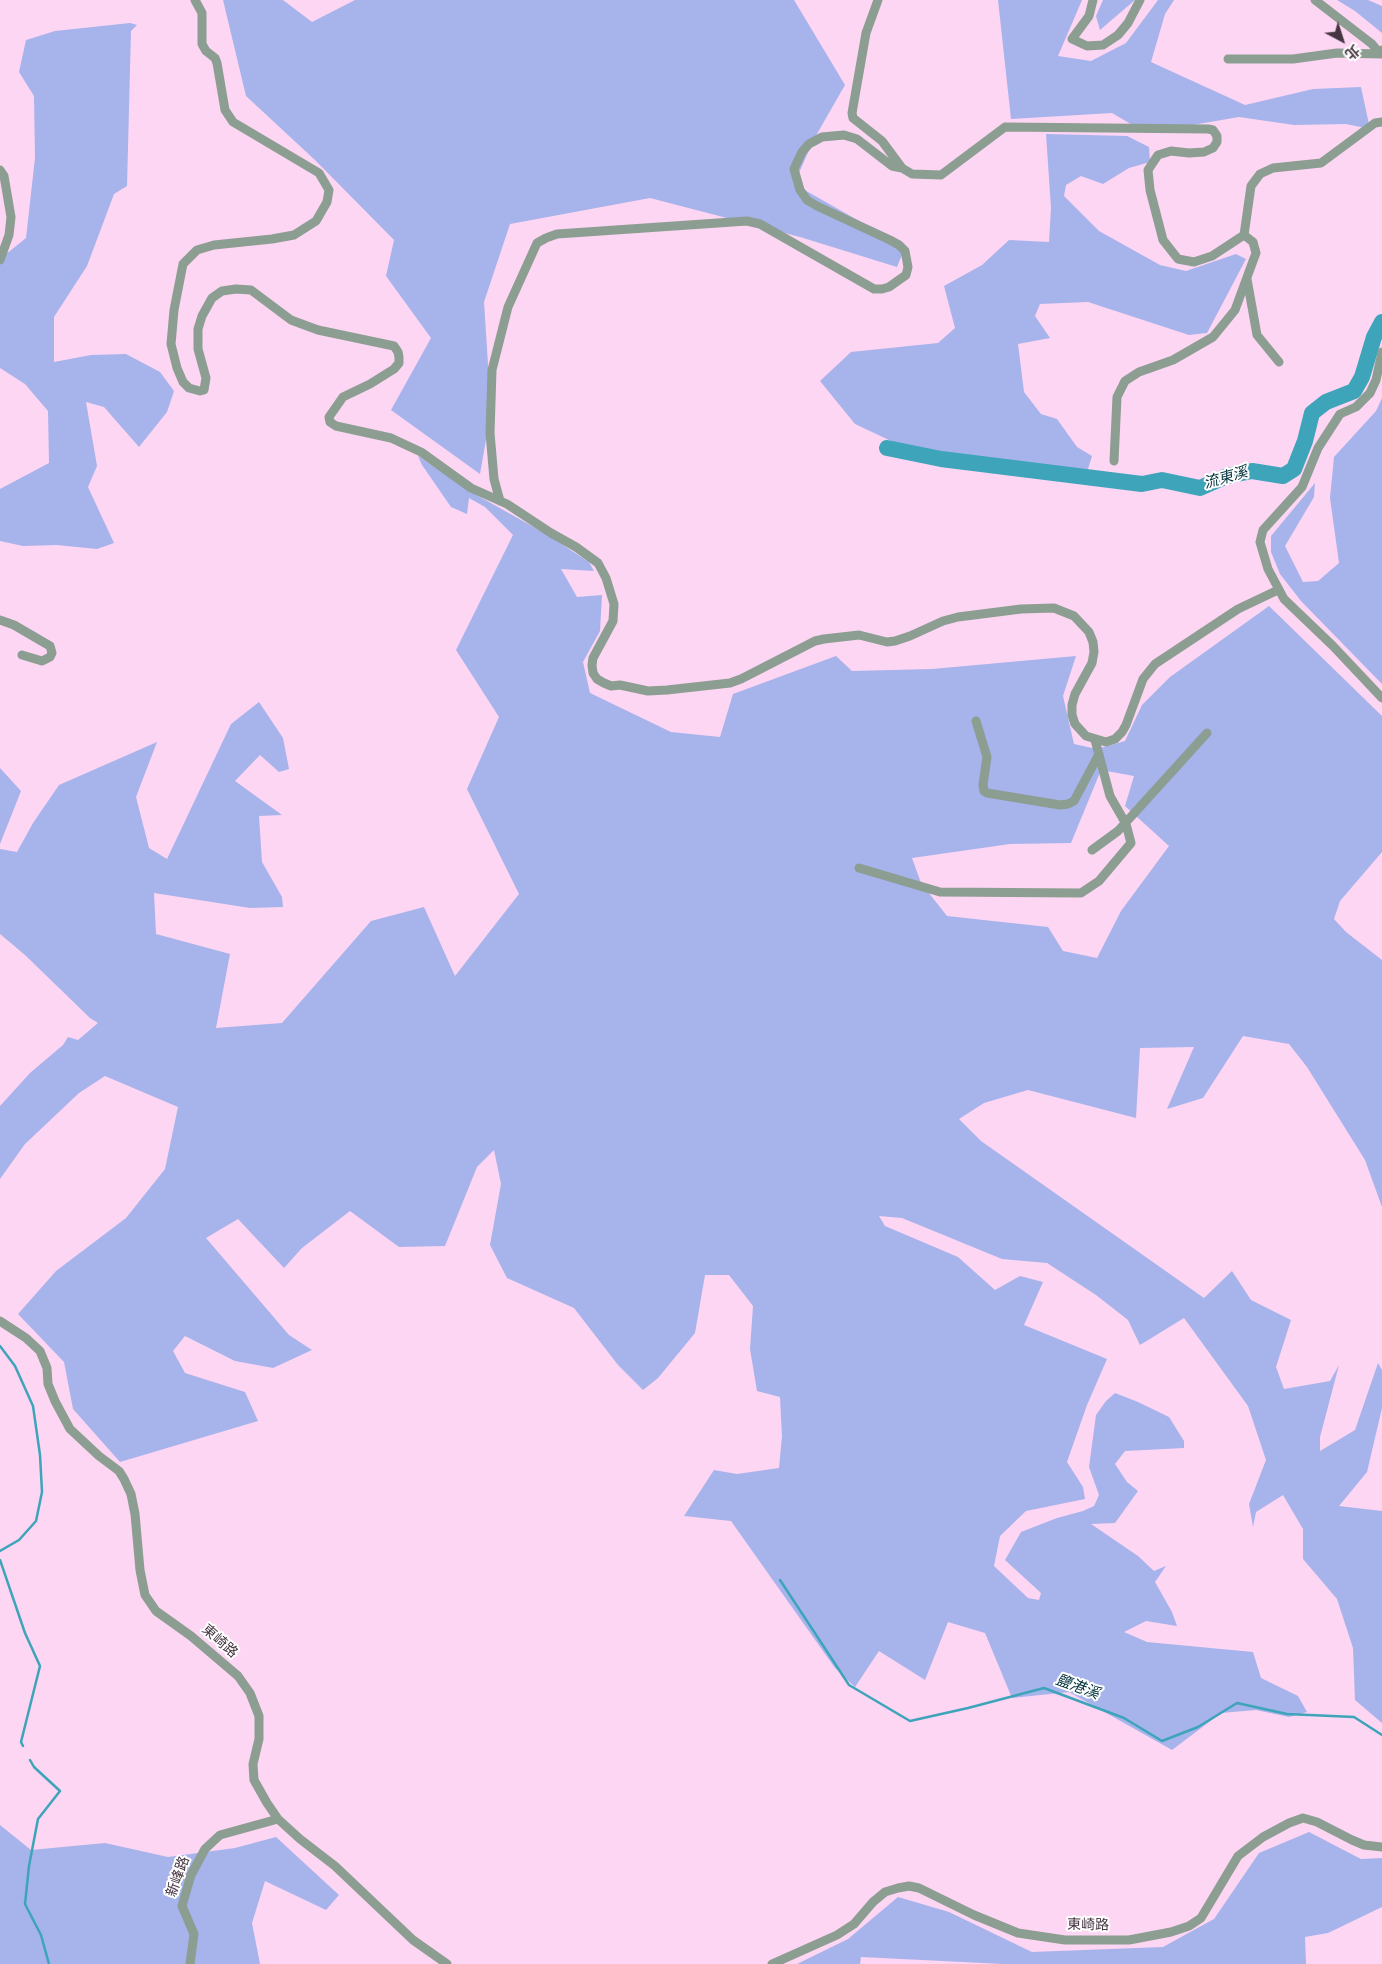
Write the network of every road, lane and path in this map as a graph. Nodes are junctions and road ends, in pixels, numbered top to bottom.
1 (195, 0) edge
2 (878, 0) edge
3 (1093, 0) edge
4 (1140, 0) edge
5 (1315, 0) edge
6 (1381, 53) edge
7 (1228, 60) dead end
8 (1382, 122) edge
9 (902, 168) junction
10 (0, 170) edge
11 (1244, 235) junction
12 (0, 260) edge
13 (1247, 279) junction
14 (1382, 352) edge
15 (1279, 362) dead end
16 (1114, 461) dead end
17 (500, 501) junction
18 (1278, 590) junction
19 (0, 620) edge
20 (22, 655) dead end
21 (1382, 698) edge
22 (976, 721) dead end
23 (1207, 733) dead end
24 (1095, 740) junction
25 (1099, 754) junction
26 (1126, 824) junction
27 (1092, 850) dead end
28 (859, 868) dead end
29 (0, 1322) edge
30 (278, 1819) junction
31 (1382, 1847) edge
32 (190, 1964) edge
33 (447, 1964) edge
34 (772, 1964) edge

1 - 17 street
2 - 9 street
3 - 4 street
5 - 6 street
6 - 7 street
8 - 11 street
9 - 11 street
9 - 17 street
10 - 12 street
11 - 13 street
13 - 15 street
13 - 16 street
14 - 18 street
17 - 24 street
18 - 21 street
18 - 24 street
19 - 20 street
22 - 25 street
23 - 26 street
24 - 25 street
25 - 26 street
26 - 27 street
26 - 28 street
29 - 30 street, 東崎路
30 - 32 street, 新峰路
30 - 33 street, 東崎路
31 - 34 street, 東崎路

